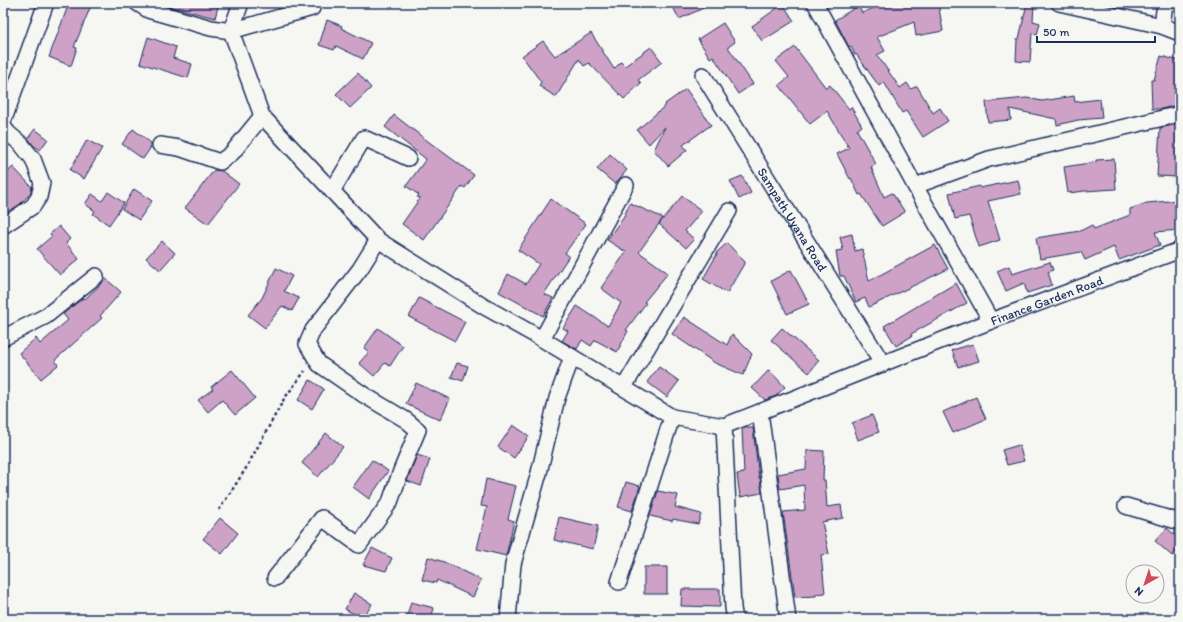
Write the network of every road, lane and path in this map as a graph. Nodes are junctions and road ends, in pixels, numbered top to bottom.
1 (46, 3) edge
2 (137, 3) edge
3 (241, 3) edge
4 (815, 3) edge
5 (1059, 3) edge
6 (1165, 3) edge
7 (312, 8) dead end
8 (1162, 26) junction
9 (231, 31) junction
10 (1180, 33) edge
11 (703, 75) dead end
12 (1180, 114) edge
13 (262, 116) junction
14 (3, 122) edge
15 (3, 126) edge
16 (160, 145) dead end
17 (408, 158) dead end
18 (626, 186) dead end
19 (915, 186) junction
20 (332, 191) junction
21 (729, 211) dead end
22 (3, 226) edge
23 (378, 240) junction
24 (1180, 250) edge
25 (96, 276) dead end
26 (991, 321) junction
27 (3, 338) edge
28 (542, 339) junction
29 (572, 357) junction
30 (315, 358) junction
31 (883, 364) junction
32 (624, 387) junction
33 (760, 412) junction
34 (672, 417) junction
35 (724, 426) junction
36 (1126, 506) dead end
37 (218, 510) dead end
38 (1180, 522) edge
39 (275, 578) dead end
40 (619, 582) dead end
41 (508, 619) edge
42 (735, 619) edge
43 (788, 619) edge

1 - 14 street
2 - 9 street
3 - 9 street
4 - 19 street, Finance Garden Road
5 - 8 street
6 - 8 street
7 - 9 street
8 - 10 street
9 - 13 street
11 - 31 street, Sampath Uyana Road
12 - 19 street
13 - 16 street
13 - 20 street
15 - 22 street
17 - 20 street
18 - 28 street
19 - 26 street, Finance Garden Road
20 - 23 street
21 - 32 street
23 - 28 street
23 - 30 street
24 - 26 street, Finance Garden Road
25 - 27 street
26 - 31 street
28 - 29 street
29 - 32 street
29 - 41 street
30 - 37 path
30 - 39 street
31 - 33 street
32 - 34 street
33 - 35 street
33 - 43 street
34 - 35 street
34 - 40 street
35 - 42 street
36 - 38 street

